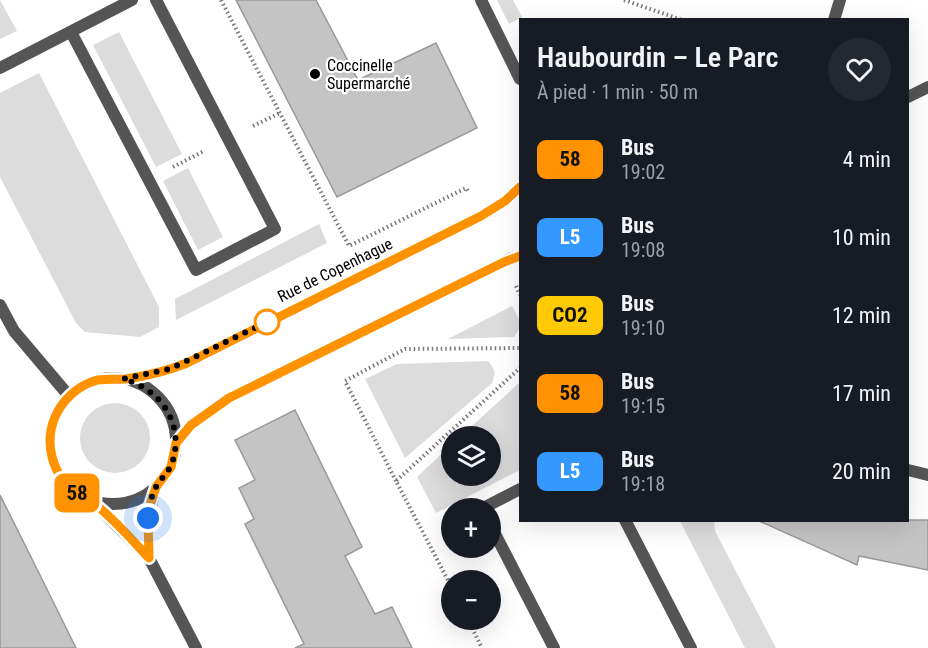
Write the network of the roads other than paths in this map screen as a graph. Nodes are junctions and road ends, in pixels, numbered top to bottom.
1 (132, 0) edge
2 (156, 0) edge
3 (480, 0) edge
4 (840, 0) edge
5 (835, 18) edge
6 (71, 32) junction
7 (0, 68) edge
8 (519, 77) edge
9 (928, 87) edge
10 (909, 96) edge
11 (519, 188) edge
12 (519, 256) edge
13 (0, 305) edge
14 (123, 379) junction
15 (69, 396) junction
16 (176, 443) junction
17 (909, 470) edge
18 (928, 474) edge
19 (156, 487) junction
20 (519, 490) edge
21 (501, 499) edge
22 (91, 501) junction
23 (626, 522) edge
24 (501, 545) edge
25 (149, 558) junction
26 (196, 648) edge
27 (554, 648) edge
28 (691, 648) edge

1 - 6 street
2 - 6 street
3 - 8 street
4 - 5 street
6 - 7 street
9 - 10 street
11 - 14 street, Rue de Copenhague
12 - 16 street
13 - 15 street
14 - 15 street
14 - 16 street
15 - 22 street
16 - 19 street
17 - 18 street
19 - 22 street
19 - 25 street
20 - 21 street
22 - 25 street
23 - 28 street
24 - 27 street
25 - 26 street

